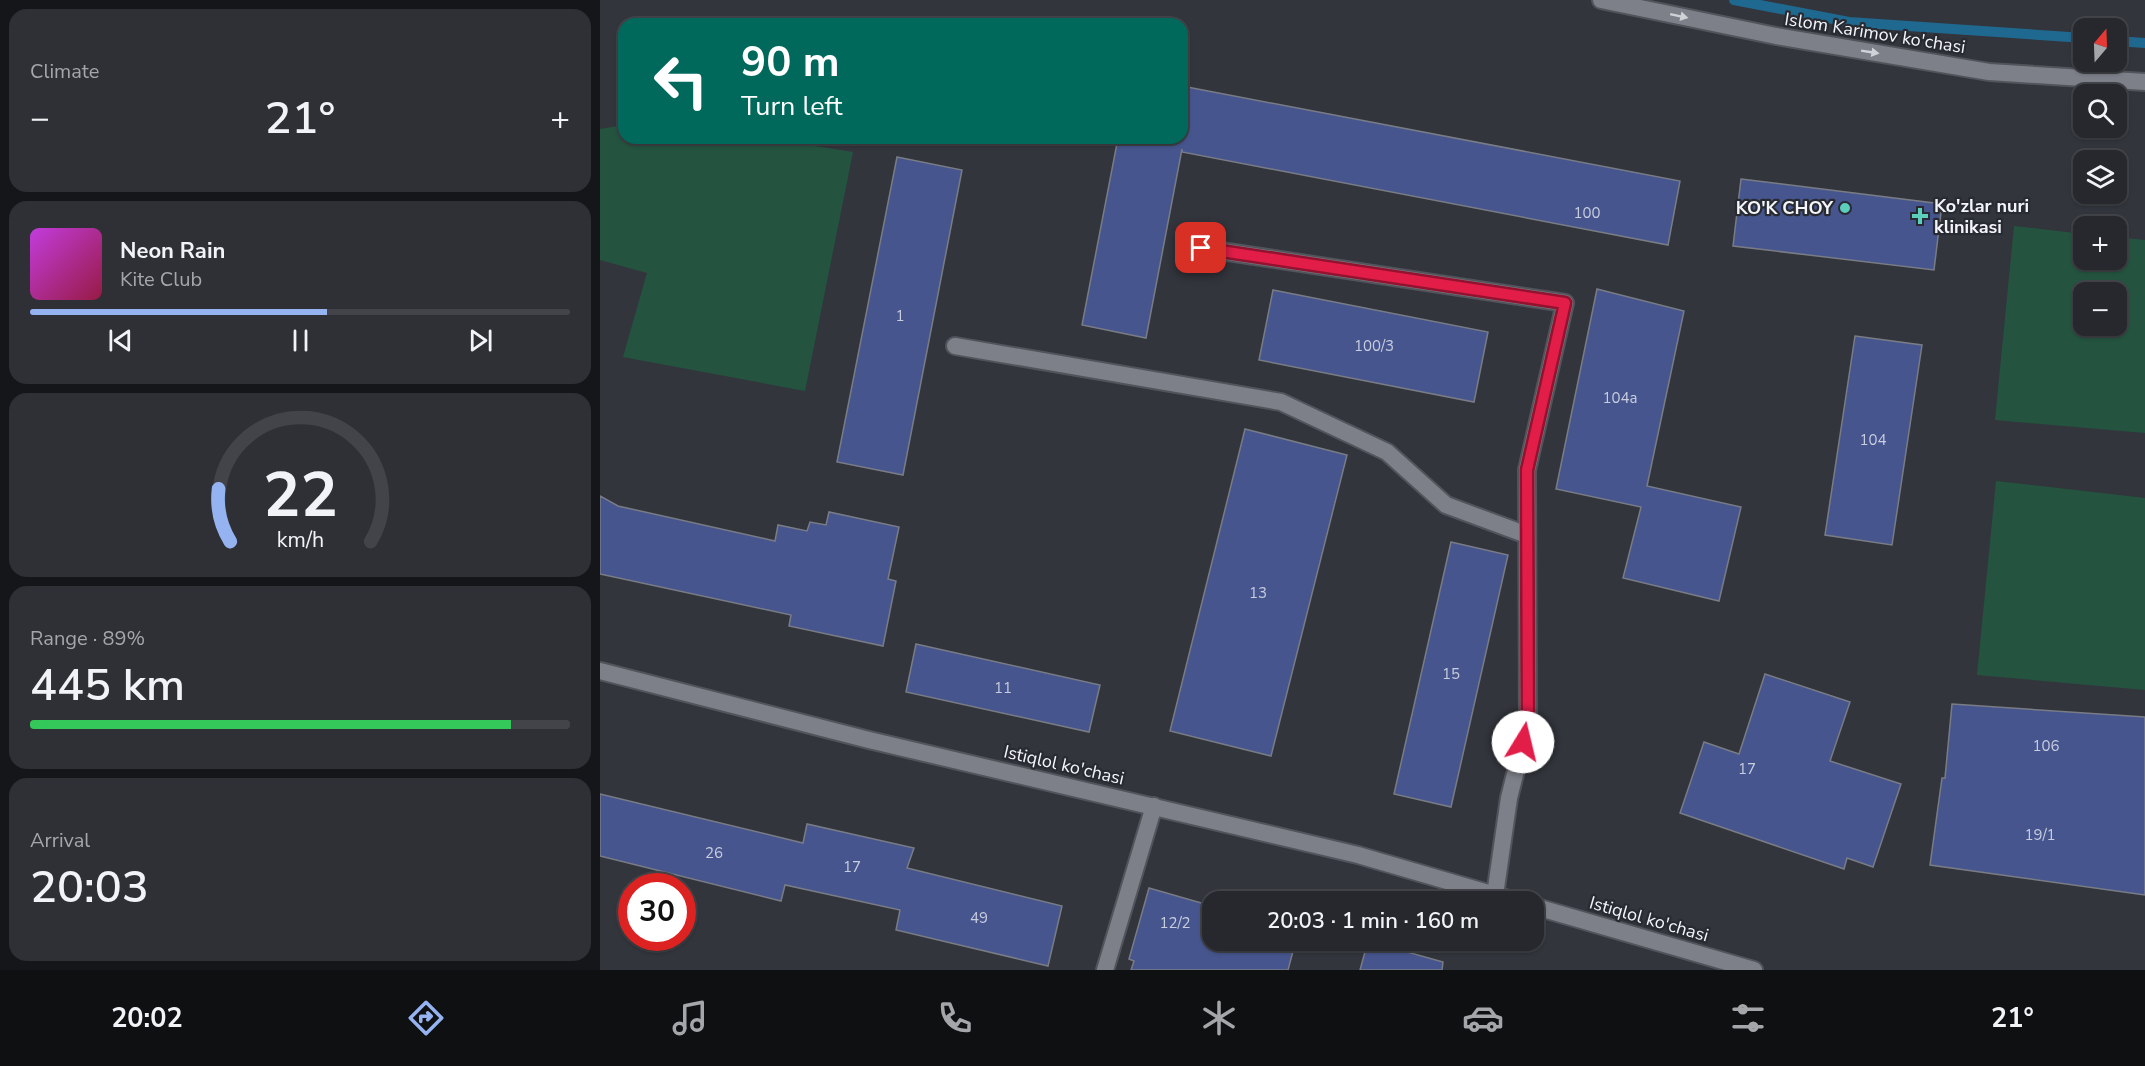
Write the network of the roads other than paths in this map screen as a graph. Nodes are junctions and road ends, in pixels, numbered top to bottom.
1 (1601, 0) edge
2 (2145, 82) edge
3 (1201, 248) dead end
4 (955, 345) dead end
5 (1527, 535) junction
6 (600, 671) edge
7 (1154, 806) junction
8 (1482, 891) edge
9 (1497, 891) edge
10 (1544, 909) edge
11 (1105, 970) edge
12 (1754, 970) edge

1 -> 2 street, Islom Karimov ko'chasi
3 - 5 street
4 - 5 street
5 - 9 street
6 - 7 street, Istiqlol ko'chasi
7 - 8 street, Istiqlol ko'chasi
7 - 11 street
10 - 12 street, Istiqlol ko'chasi

